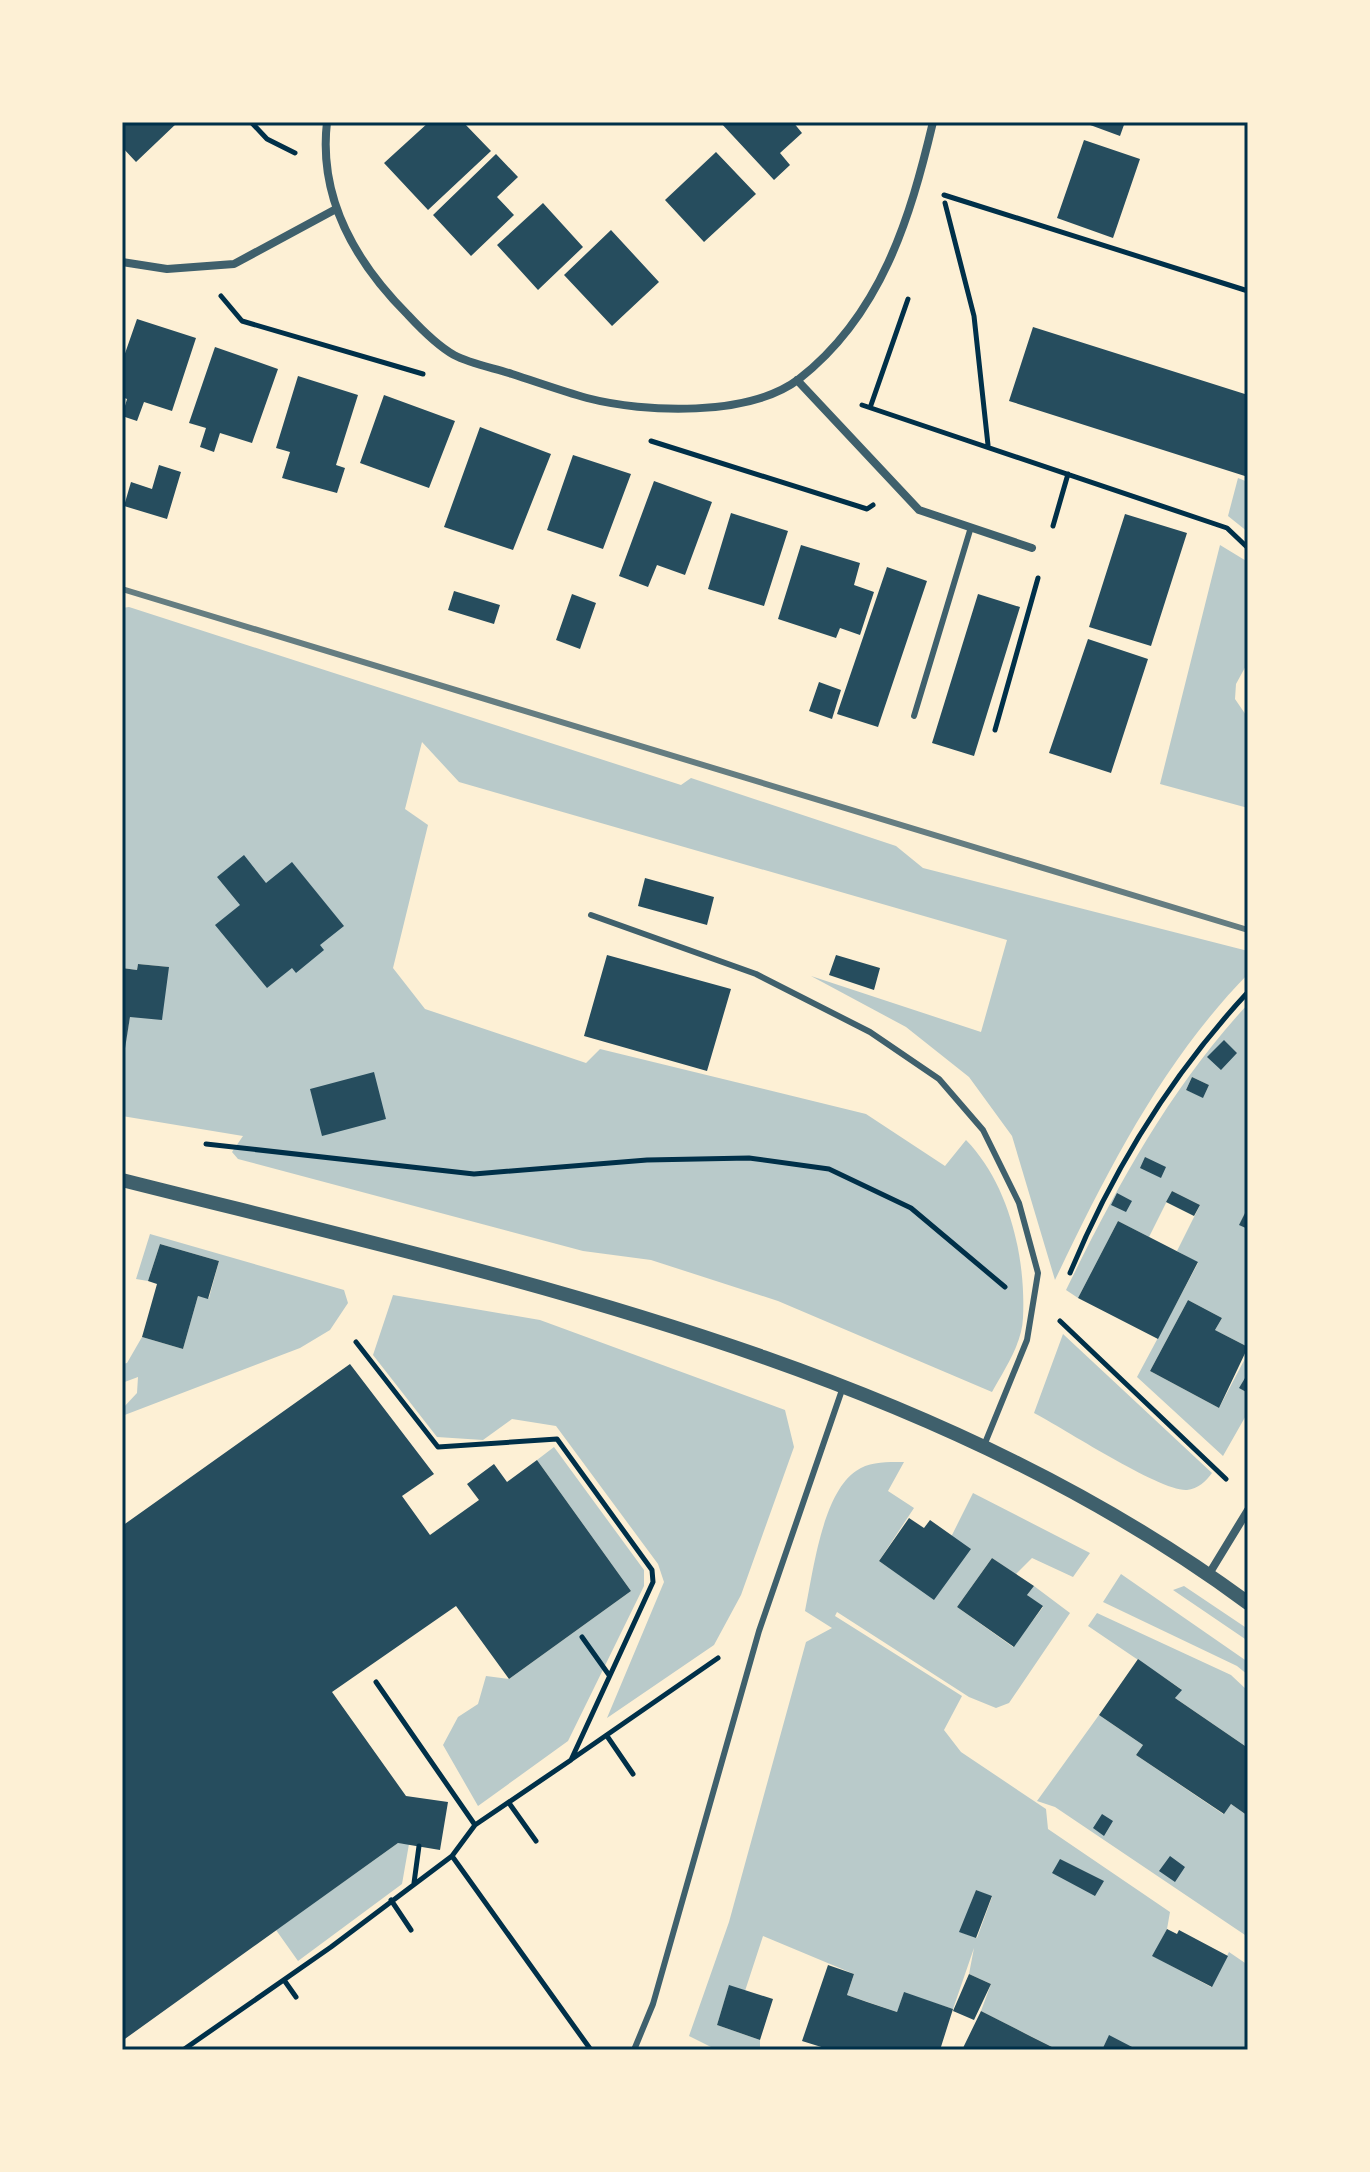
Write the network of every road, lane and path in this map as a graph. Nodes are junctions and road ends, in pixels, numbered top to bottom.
1 (251, 122) edge
2 (327, 122) edge
3 (933, 122) edge
4 (330, 170) junction
5 (336, 209) junction
6 (122, 262) edge
7 (1248, 291) edge
8 (797, 380) junction
9 (818, 402) junction
10 (989, 446) junction
11 (1068, 474) junction
12 (971, 527) junction
13 (1051, 534) dead end
14 (1032, 548) dead end
15 (1248, 548) edge
16 (1042, 564) dead end
17 (914, 716) dead end
18 (995, 730) dead end
19 (591, 915) dead end
20 (1248, 992) edge
21 (206, 1144) dead end
22 (122, 1180) edge
23 (1065, 1285) dead end
24 (1035, 1304) junction
25 (1053, 1314) dead end
26 (356, 1342) dead end
27 (843, 1387) junction
28 (983, 1448) junction
29 (1226, 1479) dead end
30 (1248, 1510) edge
31 (1209, 1574) junction
32 (1248, 1603) edge
33 (759, 1631) junction
34 (582, 1637) dead end
35 (610, 1675) junction
36 (376, 1682) dead end
37 (607, 1736) junction
38 (571, 1760) junction
39 (633, 1774) dead end
40 (509, 1803) junction
41 (475, 1825) junction
42 (536, 1841) dead end
43 (419, 1846) dead end
44 (452, 1856) junction
45 (414, 1883) junction
46 (391, 1900) junction
47 (411, 1930) dead end
48 (284, 1980) junction
49 (296, 1997) dead end
50 (183, 2050) edge
51 (591, 2050) edge
52 (634, 2050) edge

1 - 4 path
2 - 4 street
3 - 8 street
4 - 5 street
5 - 6 street
5 - 8 street
7 - 10 path
8 - 9 street
9 - 10 path
9 - 12 street
10 - 11 path
11 - 13 path
11 - 15 path
12 - 14 street
12 - 17 lane
16 - 18 path
19 - 24 lane
20 - 23 path
21 - 24 path
22 - 27 street
24 - 28 lane
25 - 29 path
26 - 35 path
27 - 28 street
27 - 33 lane
28 - 31 street
30 - 31 street
31 - 32 street
33 - 37 path
33 - 52 lane
34 - 35 path
35 - 38 path
36 - 41 path
37 - 38 path
37 - 39 path
38 - 40 path
40 - 41 path
40 - 42 path
41 - 44 path
43 - 45 path
44 - 45 path
44 - 51 path
45 - 46 path
46 - 47 path
46 - 48 path
48 - 49 path
48 - 50 path

